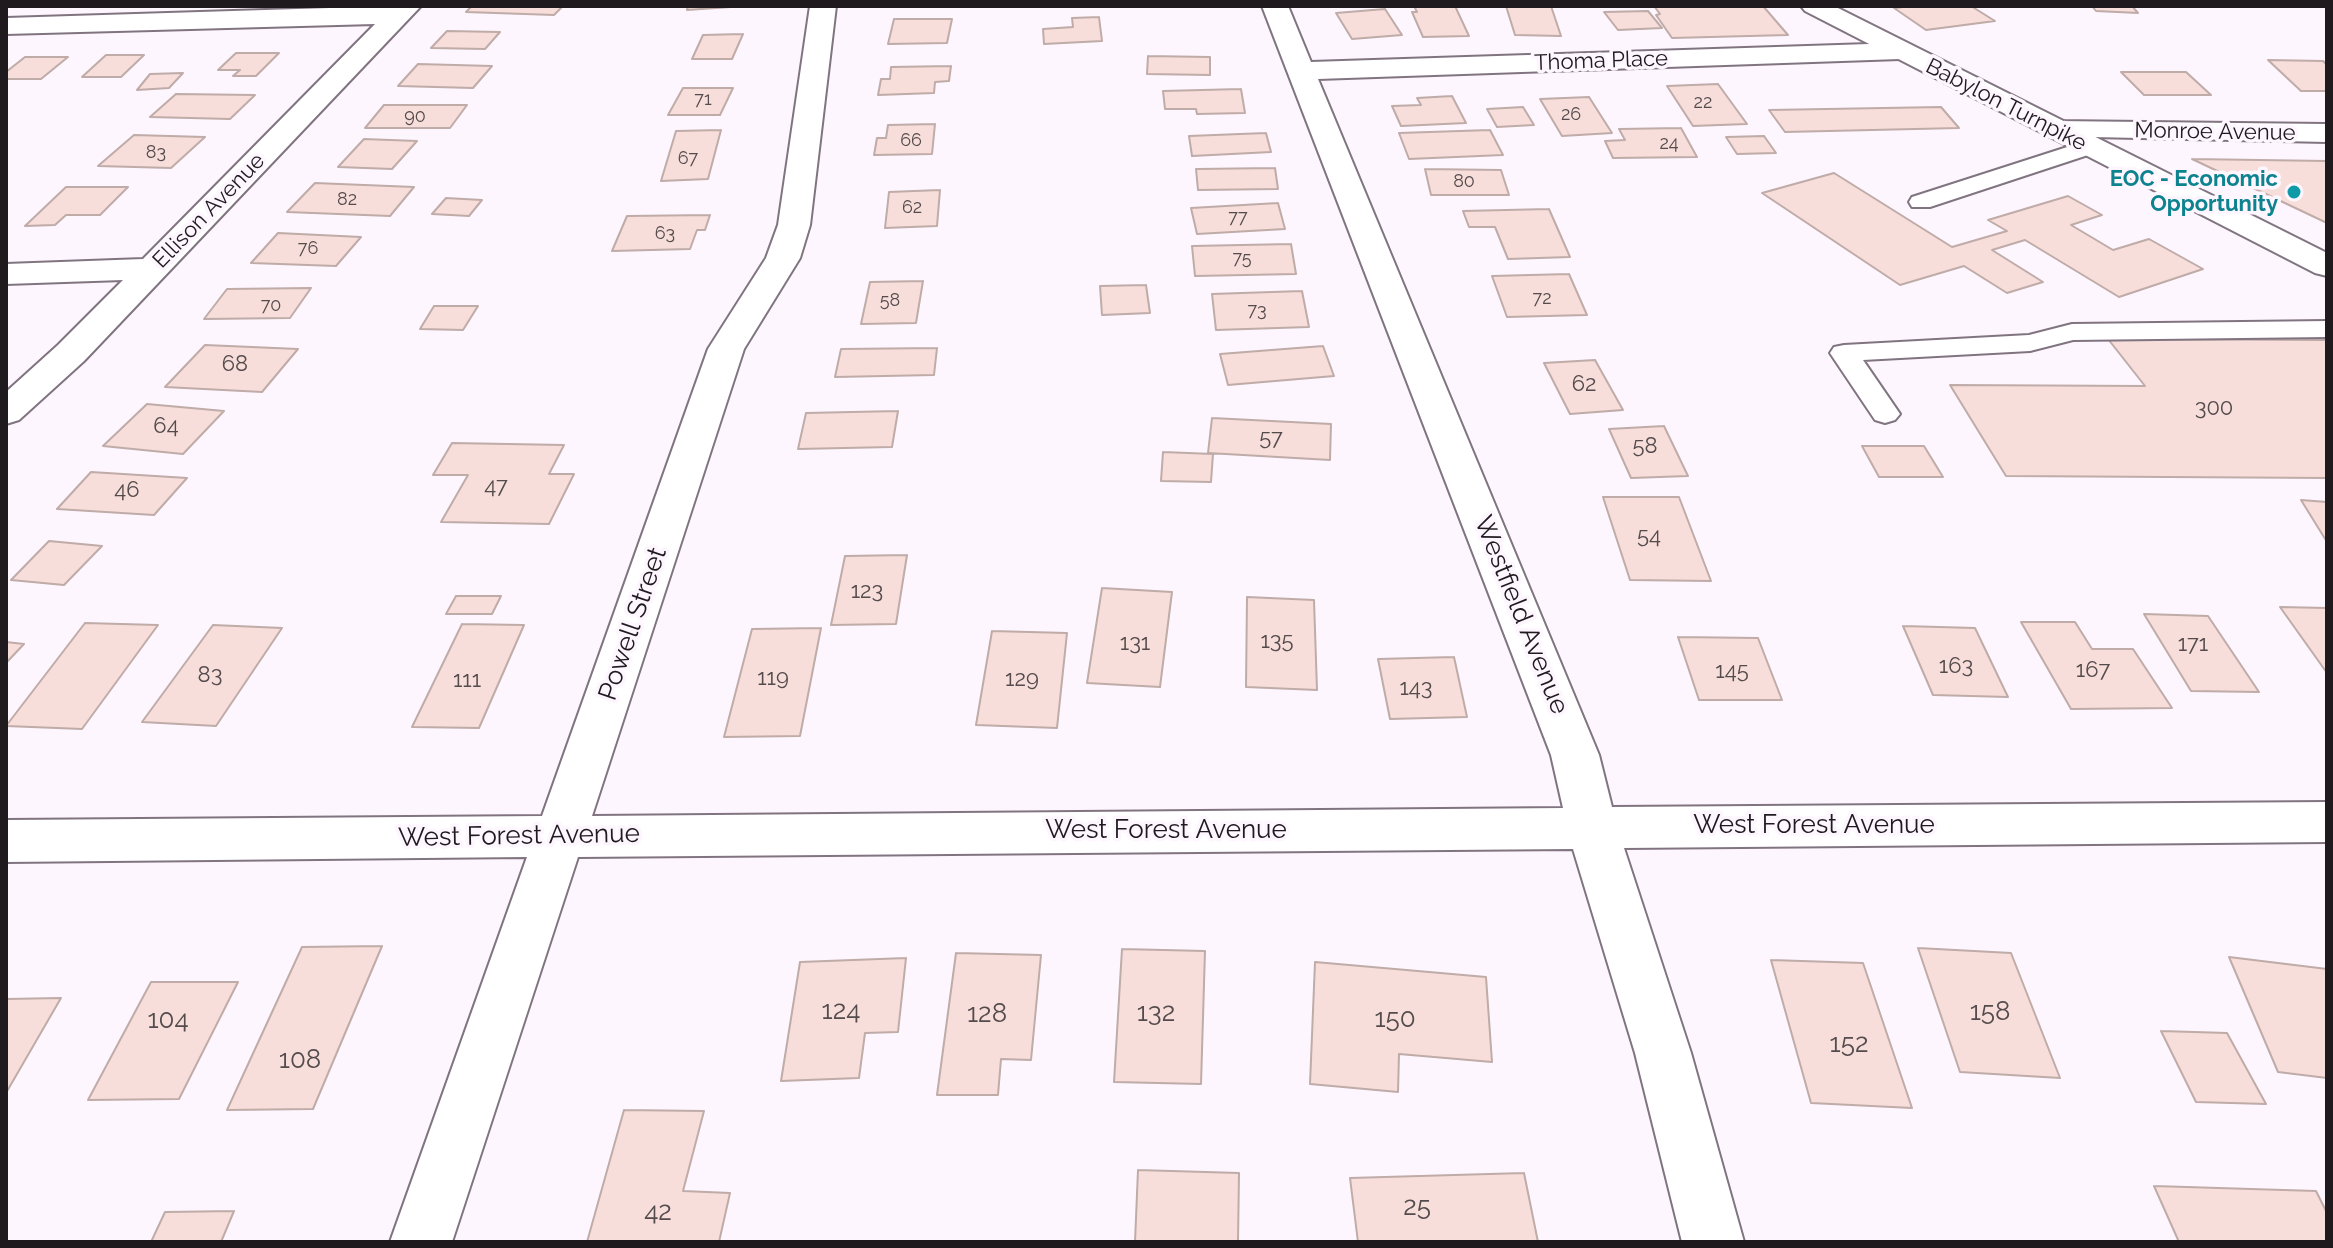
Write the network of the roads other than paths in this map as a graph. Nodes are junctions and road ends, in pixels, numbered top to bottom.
1 (823, 6) edge
2 (1275, 6) edge
3 (1814, 6) edge
4 (403, 11) edge
5 (6, 26) edge
6 (1900, 51) junction
7 (1301, 71) junction
8 (2055, 130) junction
9 (2327, 133) edge
10 (2089, 147) junction
11 (1921, 202) dead end
12 (2327, 266) edge
13 (153, 269) junction
14 (6, 274) edge
15 (2327, 329) edge
16 (6, 412) edge
17 (1885, 414) dead end
18 (2327, 822) edge
19 (1592, 827) junction
20 (562, 836) junction
21 (6, 841) edge
22 (421, 1242) edge
23 (1713, 1242) edge

1 - 20 street, Powell Street
2 - 7 street, Westfield Avenue
3 - 6 street, Babylon Turnpike
4 - 5 street
4 - 13 street, Ellison Avenue
6 - 7 street, Thoma Place
6 - 8 street, Babylon Turnpike
7 - 19 street, Westfield Avenue
8 - 9 street, Monroe Avenue
8 - 10 street, Babylon Turnpike
10 - 11 lane
10 - 12 street, Babylon Turnpike
13 - 14 street
13 - 16 street, Ellison Avenue
15 - 17 lane
18 - 19 street, West Forest Avenue
19 - 20 street, West Forest Avenue
19 - 23 street, Westfield Avenue
20 - 21 street, West Forest Avenue
20 - 22 street, Powell Street

